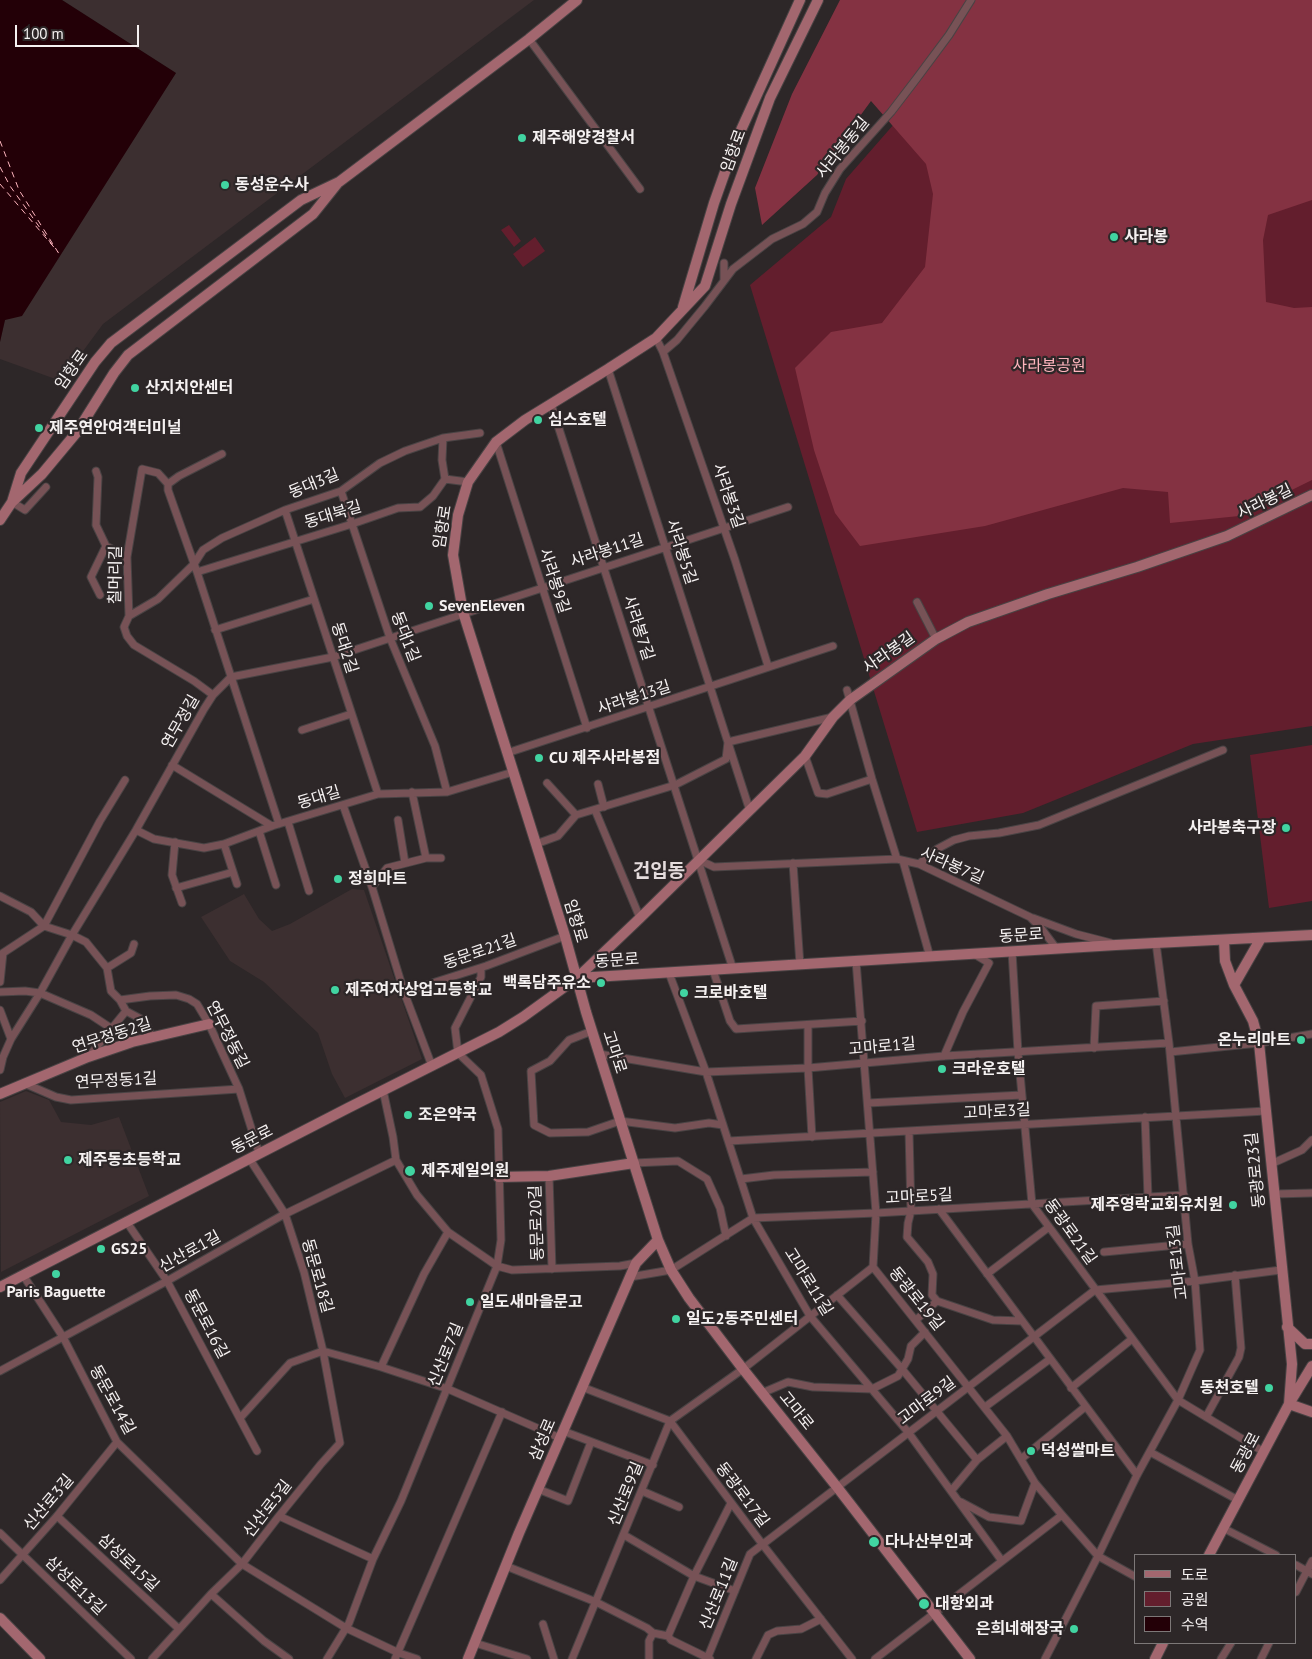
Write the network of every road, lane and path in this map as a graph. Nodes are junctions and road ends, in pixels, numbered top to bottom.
1 (577, 0) edge
2 (800, 0) edge
3 (818, 0) edge
4 (971, 0) edge
5 (529, 39) junction
6 (339, 182) junction
7 (640, 189) dead end
8 (724, 263) dead end
9 (724, 280) junction
10 (682, 310) junction
11 (656, 338) junction
12 (663, 352) junction
13 (608, 370) junction
14 (551, 404) junction
15 (480, 433) dead end
16 (443, 438) junction
17 (496, 442) junction
18 (222, 454) dead end
19 (96, 471) dead end
20 (445, 479) junction
21 (468, 482) junction
22 (168, 484) junction
23 (46, 487) dead end
24 (341, 491) junction
25 (1312, 495) edge
26 (12, 502) junction
27 (788, 507) dead end
28 (285, 510) junction
29 (0, 520) edge
30 (352, 524) junction
31 (724, 527) junction
32 (295, 541) junction
33 (106, 546) junction
34 (665, 547) junction
35 (128, 557) junction
36 (194, 564) junction
37 (604, 566) junction
38 (197, 572) junction
39 (542, 587) junction
40 (100, 595) dead end
41 (314, 599) junction
42 (917, 602) dead end
43 (463, 612) junction
44 (129, 616) junction
45 (215, 630) junction
46 (390, 638) junction
47 (936, 639) junction
48 (833, 646) dead end
49 (332, 656) junction
50 (768, 666) junction
51 (231, 677) junction
52 (710, 687) junction
53 (849, 695) junction
54 (213, 696) junction
55 (649, 707) junction
56 (351, 714) junction
57 (832, 716) junction
58 (587, 728) junction
59 (302, 730) dead end
60 (728, 742) junction
61 (1223, 750) dead end
62 (507, 753) junction
63 (805, 756) junction
64 (172, 765) junction
65 (513, 772) junction
66 (872, 779) junction
67 (125, 780) dead end
68 (547, 782) dead end
69 (598, 784) dead end
70 (675, 786) junction
71 (412, 792) junction
72 (447, 792) junction
73 (378, 794) junction
74 (343, 805) junction
75 (604, 807) junction
76 (595, 810) junction
77 (750, 810) junction
78 (576, 815) junction
79 (398, 820) dead end
80 (288, 822) junction
81 (275, 825) junction
82 (136, 830) junction
83 (258, 831) junction
84 (175, 842) junction
85 (224, 844) junction
86 (536, 844) junction
87 (426, 858) junction
88 (441, 858) dead end
89 (699, 860) junction
90 (900, 860) junction
91 (405, 863) junction
92 (793, 864) junction
93 (919, 864) junction
94 (233, 872) junction
95 (237, 884) dead end
96 (276, 884) dead end
97 (372, 887) junction
98 (176, 888) junction
99 (309, 891) dead end
100 (0, 896) edge
101 (182, 904) dead end
102 (1030, 917) junction
103 (640, 918) junction
104 (44, 926) junction
105 (72, 935) junction
106 (1312, 935) edge
107 (565, 936) junction
108 (1261, 938) junction
109 (1224, 940) junction
110 (1156, 943) junction
111 (134, 944) dead end
112 (1116, 945) junction
113 (1056, 948) junction
114 (1012, 951) junction
115 (1, 952) edge
116 (974, 954) junction
117 (930, 957) junction
118 (856, 961) junction
119 (800, 965) junction
120 (107, 968) junction
121 (481, 968) junction
122 (733, 969) junction
123 (714, 970) junction
124 (669, 973) junction
125 (577, 978) junction
126 (0, 982) edge
127 (1234, 985) junction
128 (0, 992) edge
129 (404, 992) junction
130 (40, 993) junction
131 (120, 1000) junction
132 (1164, 1001) junction
133 (0, 1010) edge
134 (126, 1011) junction
135 (862, 1021) junction
136 (210, 1024) junction
137 (808, 1026) junction
138 (113, 1028) junction
139 (592, 1031) junction
140 (1312, 1034) edge
141 (152, 1038) junction
142 (12, 1039) junction
143 (132, 1042) junction
144 (1169, 1043) junction
145 (1259, 1043) junction
146 (1094, 1048) junction
147 (1018, 1052) junction
148 (1170, 1052) junction
149 (458, 1053) junction
150 (599, 1054) junction
151 (1, 1056) edge
152 (944, 1056) junction
153 (88, 1057) junction
154 (865, 1062) junction
155 (432, 1066) junction
156 (808, 1068) junction
157 (0, 1070) edge
158 (706, 1072) junction
159 (26, 1084) junction
160 (239, 1089) junction
161 (383, 1090) junction
162 (0, 1094) edge
163 (1022, 1094) junction
164 (868, 1103) junction
165 (1266, 1110) junction
166 (1175, 1116) junction
167 (1145, 1117) junction
168 (620, 1121) junction
169 (1024, 1124) junction
170 (723, 1125) junction
171 (909, 1131) junction
172 (870, 1133) junction
173 (812, 1137) junction
174 (1312, 1140) edge
175 (729, 1141) junction
176 (259, 1153) junction
177 (249, 1158) junction
178 (396, 1160) junction
179 (634, 1163) junction
180 (1271, 1164) junction
181 (873, 1172) junction
182 (549, 1176) junction
183 (498, 1177) junction
184 (741, 1179) junction
185 (1312, 1193) edge
186 (1274, 1194) junction
187 (1184, 1195) junction
188 (1148, 1197) junction
189 (1032, 1204) junction
190 (939, 1209) junction
191 (911, 1211) junction
192 (876, 1213) junction
193 (285, 1214) junction
194 (753, 1218) junction
195 (126, 1221) junction
196 (1048, 1227) junction
197 (448, 1232) junction
198 (726, 1236) junction
199 (658, 1240) junction
200 (1188, 1244) junction
201 (1104, 1252) dead end
202 (636, 1263) junction
203 (497, 1266) junction
204 (873, 1267) junction
205 (552, 1269) junction
206 (671, 1270) junction
207 (1282, 1270) junction
208 (987, 1274) junction
209 (23, 1275) junction
210 (1236, 1275) junction
211 (630, 1277) junction
212 (167, 1281) junction
213 (1195, 1281) junction
214 (0, 1287) edge
215 (1095, 1290) junction
216 (837, 1295) junction
217 (937, 1301) junction
218 (810, 1316) junction
219 (916, 1320) junction
220 (1022, 1321) junction
221 (1287, 1327) junction
222 (925, 1332) junction
223 (63, 1337) junction
224 (1033, 1337) junction
225 (1132, 1339) junction
226 (1312, 1344) edge
227 (323, 1351) junction
228 (1050, 1359) junction
229 (1312, 1366) edge
230 (381, 1367) junction
231 (743, 1369) junction
232 (902, 1369) junction
233 (0, 1371) edge
234 (969, 1386) junction
235 (582, 1387) junction
236 (1072, 1388) junction
237 (448, 1389) junction
238 (871, 1389) junction
239 (762, 1393) junction
240 (1178, 1400) junction
241 (1289, 1404) junction
242 (985, 1407) junction
243 (1085, 1407) junction
244 (936, 1410) junction
245 (502, 1412) junction
246 (1312, 1412) edge
247 (241, 1417) junction
248 (1206, 1417) junction
249 (670, 1421) junction
250 (908, 1432) junction
251 (561, 1434) junction
252 (1007, 1436) junction
253 (117, 1442) junction
254 (591, 1442) junction
255 (257, 1451) dead end
256 (1150, 1452) junction
257 (1264, 1452) junction
258 (1021, 1459) junction
259 (978, 1460) junction
260 (653, 1465) junction
261 (1137, 1475) junction
262 (1035, 1483) junction
263 (838, 1487) junction
264 (538, 1489) junction
265 (642, 1491) junction
266 (951, 1491) junction
267 (1238, 1500) junction
268 (958, 1501) junction
269 (731, 1503) junction
270 (679, 1507) dead end
271 (1062, 1515) junction
272 (57, 1516) junction
273 (279, 1516) junction
274 (1224, 1528) junction
275 (0, 1533) edge
276 (624, 1535) junction
277 (763, 1545) junction
278 (22, 1554) junction
279 (1210, 1554) edge
280 (1274, 1554) edge
281 (1098, 1556) junction
282 (372, 1560) junction
283 (1002, 1561) junction
284 (1312, 1561) edge
285 (242, 1564) junction
286 (506, 1566) junction
287 (1297, 1566) edge
288 (1310, 1572) edge
289 (694, 1576) junction
290 (1134, 1576) edge
291 (0, 1580) edge
292 (735, 1590) junction
293 (1297, 1591) edge
294 (211, 1594) junction
295 (596, 1602) junction
296 (934, 1613) junction
297 (0, 1618) edge
298 (821, 1619) junction
299 (544, 1624) dead end
300 (346, 1628) junction
301 (180, 1629) junction
302 (653, 1633) junction
303 (668, 1636) junction
304 (475, 1643) junction
305 (1163, 1644) edge
306 (1230, 1644) edge
307 (1269, 1644) edge
308 (397, 1656) edge
309 (1156, 1658) edge
310 (40, 1659) edge
311 (131, 1659) edge
312 (152, 1659) edge
313 (288, 1659) edge
314 (327, 1659) edge
315 (417, 1659) edge
316 (468, 1659) edge
317 (527, 1659) edge
318 (554, 1659) edge
319 (572, 1659) edge
320 (649, 1659) edge
321 (709, 1659) edge
322 (756, 1659) edge
323 (852, 1659) edge
324 (875, 1659) edge
325 (970, 1659) edge
326 (1046, 1659) edge
327 (1222, 1659) edge
328 (1261, 1659) edge

1 - 5 main road, 임항로
2 - 10 main road, 임항로
3 - 10 main road, 임항로
4 - 9 street, 사라봉동길
5 - 6 main road, 임항로
5 - 7 street
6 - 26 main road, 임항로
6 - 26 main road, 임항로
8 - 9 street
9 - 12 street, 사라봉동길
10 - 11 main road, 임항로
11 - 12 street, 사라봉3길
11 - 13 main road, 임항로
12 - 31 street, 사라봉3길
13 - 14 main road, 임항로
13 - 34 street, 사라봉5길
14 - 17 main road, 임항로
14 - 37 street, 사라봉7길
15 - 16 street, 동대3길
16 - 20 street
16 - 24 street, 동대3길
17 - 21 main road, 임항로
17 - 39 street, 사라봉9길
18 - 22 street
19 - 33 street
20 - 21 street
20 - 30 street, 동대북길
21 - 43 main road, 임항로
22 - 35 street, 칠머리길
22 - 36 street
23 - 26 street
24 - 28 street, 동대3길
24 - 30 street, 동대1길
25 - 47 main road, 사라봉길
26 - 29 main road, 임항로
27 - 31 street, 사라봉11길
28 - 32 street, 동대2길
28 - 36 street, 동대3길
30 - 32 street, 동대북길
30 - 46 street, 동대1길
31 - 34 street, 사라봉11길
31 - 50 street, 사라봉3길
32 - 38 street, 동대북길
32 - 41 street, 동대2길
33 - 35 street
33 - 40 street
34 - 37 street, 사라봉11길
34 - 52 street, 사라봉5길
35 - 44 street, 칠머리길
36 - 38 street
36 - 44 street, 동대3길
37 - 39 street, 사라봉11길
37 - 55 street, 사라봉7길
38 - 45 street
39 - 43 street, 사라봉11길
39 - 58 street, 사라봉9길
41 - 45 street
41 - 49 street, 동대2길
42 - 47 street
43 - 46 street
43 - 62 main road, 임항로
44 - 54 street, 칠머리길
45 - 51 street
46 - 49 street
46 - 72 street, 동대1길
47 - 53 main road, 사라봉길
48 - 50 street, 사라봉13길
49 - 51 street
49 - 56 street, 동대2길
50 - 52 street, 사라봉13길
51 - 54 street, 연무정길
51 - 81 street
52 - 55 street, 사라봉13길
52 - 60 street, 사라봉5길
53 - 57 main road, 사라봉길
53 - 66 street
54 - 64 street, 연무정길
55 - 58 street, 사라봉13길
55 - 70 street, 사라봉7길
56 - 59 street
56 - 73 street, 동대2길
57 - 60 street
57 - 63 main road, 사라봉길
58 - 62 street, 사라봉13길
60 - 70 street
60 - 77 street, 사라봉5길
61 - 93 street
62 - 65 main road, 임항로
63 - 66 street
63 - 77 main road, 사라봉길
64 - 81 street
64 - 82 street, 연무정길
65 - 72 street, 동대길
65 - 86 main road, 임항로
66 - 90 street
67 - 104 street
68 - 78 street
69 - 75 street
70 - 75 street
70 - 89 street, 사라봉7길
71 - 72 street, 동대길
71 - 73 street, 동대길
71 - 87 street
73 - 74 street, 동대길
74 - 80 street, 동대길
74 - 97 street
75 - 76 street
76 - 78 street
76 - 103 street
77 - 89 main road, 사라봉길
78 - 86 street
79 - 91 street
80 - 81 street, 동대길
80 - 99 street
81 - 83 street, 동대길
82 - 84 street, 동대길
82 - 105 street, 연무정길
83 - 85 street, 동대길
83 - 96 street
84 - 85 street, 동대길
84 - 98 street
85 - 94 street
86 - 107 main road, 임항로
87 - 88 street
87 - 91 street
89 - 92 street, 사라봉7길
89 - 103 main road, 사라봉길
89 - 122 street, 사라봉7길
90 - 92 street, 사라봉7길
90 - 93 street, 사라봉7길
90 - 117 street
91 - 97 street
92 - 119 street
93 - 102 street, 사라봉7길
94 - 95 street
94 - 98 street
97 - 129 street
98 - 101 street
100 - 104 street
102 - 112 street
102 - 113 street, 사라봉7길
103 - 125 main road, 사라봉길
104 - 105 street
104 - 115 street
105 - 120 street
105 - 130 street, 연무정길
106 - 108 main road, 동문로
107 - 121 street, 동문로21길
107 - 125 main road, 임항로
108 - 109 main road, 동문로
108 - 127 main road
109 - 110 main road, 동문로
109 - 127 main road, 동광로23길
110 - 112 main road, 동문로
110 - 132 street, 고마로13길
111 - 120 street
112 - 113 main road, 동문로
113 - 114 main road, 동문로
114 - 116 main road, 동문로
114 - 147 street, 동광로21길
115 - 126 street
116 - 117 main road, 동문로
116 - 152 street
117 - 118 main road, 동문로
118 - 119 main road, 동문로
118 - 135 street, 동광로19길
119 - 122 main road, 동문로
120 - 131 street
121 - 129 street, 동문로21길
121 - 149 street
122 - 123 main road, 동문로
123 - 124 main road, 동문로
123 - 137 street
124 - 125 main road, 동문로
124 - 158 street, 고마로11길
125 - 139 main road, 고마로
125 - 149 main road, 동문로
127 - 145 main road, 동광로23길
128 - 130 street
129 - 155 street
130 - 138 street
130 - 142 street, 연무정길
131 - 134 street
131 - 136 street, 연무정동길
132 - 144 street, 고마로13길
132 - 146 street
133 - 142 street
134 - 138 street
134 - 141 street
135 - 137 street
135 - 154 street, 동광로19길
136 - 141 main road, 연무정동2길
136 - 160 street, 연무정동길
137 - 156 street
138 - 143 street
138 - 153 street
139 - 150 main road, 고마로
139 - 168 street
140 - 145 street
141 - 143 main road, 연무정동2길
142 - 151 street, 연무정길
143 - 153 main road, 연무정동2길
144 - 146 street, 고마로1길
144 - 148 street, 고마로13길
145 - 148 street
145 - 165 main road, 동광로23길
146 - 147 street, 고마로1길
147 - 152 street, 고마로1길
147 - 163 street, 동광로21길
148 - 166 street, 고마로13길
149 - 155 main road, 동문로
149 - 183 street, 신산로7길
150 - 158 street, 고마로1길
150 - 168 main road, 고마로
151 - 157 street, 연무정길
152 - 154 street, 고마로1길
153 - 159 main road, 연무정동2길
154 - 156 street, 고마로1길
154 - 164 street, 동광로19길
155 - 161 main road, 동문로
156 - 158 street, 고마로1길
156 - 173 street
158 - 170 street, 고마로11길
159 - 160 street, 연무정동1길
159 - 162 main road
160 - 176 street, 연무정동길
161 - 176 main road, 동문로
161 - 178 street, 동문로20길
163 - 164 street
163 - 169 street, 동광로21길
164 - 172 street, 동광로19길
165 - 166 street, 고마로3길
165 - 180 main road, 동광로23길
166 - 167 street, 고마로3길
166 - 187 street, 고마로13길
167 - 169 street, 고마로3길
167 - 188 street
168 - 170 street
168 - 179 main road, 고마로
169 - 171 street, 고마로3길
169 - 189 street, 동광로21길
170 - 175 street, 고마로11길
171 - 172 street, 고마로3길
171 - 191 street
172 - 173 street, 고마로3길
172 - 181 street, 동광로19길
173 - 175 street, 고마로3길
174 - 180 street
175 - 184 street, 고마로11길
176 - 177 main road, 동문로
177 - 193 street, 동문로18길
177 - 195 main road, 동문로
178 - 193 street, 신산로1길
178 - 197 street, 동문로20길
179 - 182 main road
179 - 198 street
179 - 199 main road, 고마로
180 - 186 main road, 동광로23길
181 - 184 street
181 - 192 street, 동광로19길
182 - 183 main road
182 - 205 street, 동문로20길
183 - 203 street, 신산로7길
184 - 194 street, 고마로11길
185 - 186 street
186 - 207 main road, 동광로23길
187 - 188 street, 고마로5길
187 - 200 street, 고마로13길
188 - 189 street, 고마로5길
189 - 190 street, 고마로5길
189 - 196 street, 동광로21길
190 - 191 street, 고마로5길
190 - 208 street
191 - 192 street, 고마로5길
191 - 217 street
192 - 194 street, 고마로5길
192 - 204 street, 동광로19길
193 - 212 street, 신산로1길
193 - 227 street, 동문로18길
194 - 198 street
194 - 218 street, 고마로11길
195 - 209 main road, 동문로
195 - 212 street, 동문로16길
196 - 208 street
196 - 215 street, 동광로21길
197 - 203 street, 동문로20길
197 - 230 street
198 - 206 street
199 - 202 main road, 삼성로
199 - 206 main road, 고마로
200 - 201 street
200 - 213 street, 고마로13길
202 - 205 street, 동문로20길
202 - 211 main road, 삼성로
203 - 205 street, 동문로20길
203 - 237 street, 신산로7길
204 - 216 street
204 - 219 street, 동광로19길
206 - 211 street
206 - 231 main road, 고마로
207 - 210 street
207 - 221 main road, 동광로23길
208 - 220 street
209 - 214 main road, 동문로
209 - 223 street, 동문로14길
210 - 213 street
210 - 248 street
211 - 235 main road, 삼성로
212 - 223 street, 신산로1길
212 - 247 street, 동문로16길
213 - 215 street
213 - 240 street, 고마로13길
215 - 224 street, 고마로9길
215 - 225 street, 동광로21길
216 - 218 street
216 - 232 street
217 - 219 street
217 - 220 street
218 - 231 street
218 - 238 street, 고마로11길
219 - 222 street, 동광로19길
220 - 224 street
221 - 226 main road
221 - 241 main road, 동광로23길
222 - 232 street
222 - 234 street, 동광로19길
223 - 233 street, 신산로1길
223 - 253 street, 동문로14길
224 - 228 street
224 - 234 street, 고마로9길
225 - 236 street
225 - 240 street, 동광로21길
227 - 230 street
227 - 247 street
227 - 273 street, 신산로5길
228 - 236 street
228 - 242 street
229 - 241 main road, 동광로
230 - 237 street
231 - 239 main road, 고마로
231 - 249 street
232 - 238 street
232 - 244 street
234 - 242 street, 동광로19길
234 - 244 street, 고마로9길
235 - 249 street
235 - 251 main road, 삼성로
236 - 243 street
237 - 245 street
237 - 282 street, 신산로7길
238 - 239 street
238 - 250 street, 고마로11길
239 - 263 main road, 고마로
240 - 248 street, 동광로21길
240 - 256 street, 고마로13길
241 - 246 main road
241 - 257 main road, 동광로
242 - 252 street, 동광로19길
243 - 258 street
243 - 261 street
244 - 250 street, 고마로9길
244 - 259 street
245 - 251 street
245 - 308 street
247 - 255 street, 동문로16길
248 - 257 street, 동광로21길
249 - 260 street, 신산로9길
249 - 269 street, 동광로17길
250 - 263 street, 고마로9길
250 - 266 street, 고마로11길
251 - 254 street
251 - 264 main road, 삼성로
252 - 258 street, 동광로19길
252 - 259 street
253 - 272 street, 신산로3길
253 - 285 street, 동문로14길
254 - 260 street
254 - 264 street
256 - 261 street, 고마로13길
256 - 267 street
257 - 267 main road, 동광로
258 - 262 street, 동광로19길
259 - 266 street
260 - 265 street, 신산로9길
261 - 281 street, 고마로13길
262 - 268 street
262 - 271 street, 동광로19길
263 - 277 street, 고마로9길
263 - 296 main road, 고마로
264 - 286 main road, 삼성로
265 - 270 street
265 - 276 street, 신산로9길
266 - 268 street, 고마로11길
267 - 274 main road, 동광로
268 - 283 street, 고마로11길
269 - 277 street, 동광로17길
269 - 289 street
271 - 281 street, 동광로19길
271 - 283 street
272 - 278 street, 신산로3길
272 - 301 street, 삼성로15길
273 - 282 street
273 - 285 street, 신산로5길
274 - 279 main road, 동광로
274 - 280 street
275 - 278 street, 삼성로13길
276 - 289 street
276 - 295 street, 신산로9길
277 - 292 street, 신산로11길
277 - 298 street, 동광로17길
278 - 291 street, 신산로3길
278 - 311 street, 삼성로13길
281 - 290 street, 동광로19길
281 - 326 street, 고마로13길
282 - 300 street, 신산로7길
283 - 296 street
284 - 288 street
285 - 294 street, 신산로5길
285 - 300 street, 동문로14길
286 - 295 street
286 - 304 main road, 삼성로
287 - 288 street
288 - 293 street
289 - 292 street
289 - 303 street
292 - 321 street, 신산로11길
294 - 301 street, 신산로5길
294 - 313 street
295 - 302 street
295 - 319 street, 신산로9길
296 - 324 street
296 - 325 main road, 고마로
297 - 310 main road
298 - 322 street
298 - 323 street, 동광로17길
299 - 318 street
300 - 308 street, 동문로14길
300 - 314 street, 신산로7길
301 - 312 street, 신산로5길
302 - 303 street
302 - 320 street
303 - 321 street
304 - 316 main road, 삼성로
304 - 317 street
305 - 309 main road
306 - 327 street
307 - 328 street
308 - 315 street, 동문로14길

